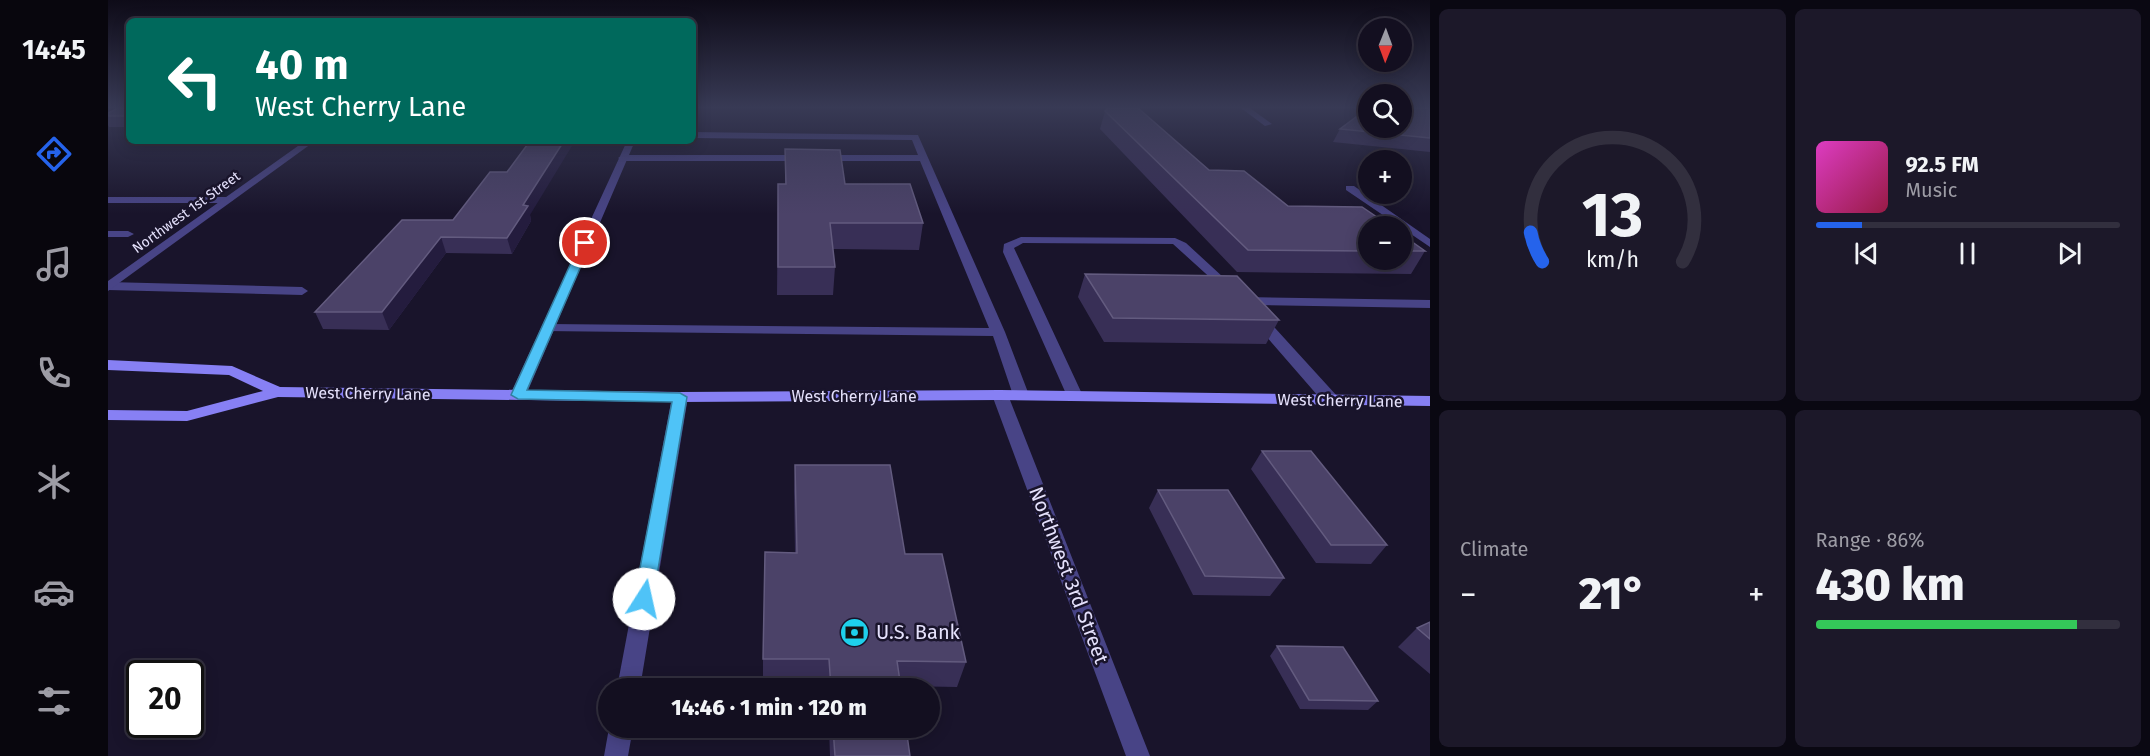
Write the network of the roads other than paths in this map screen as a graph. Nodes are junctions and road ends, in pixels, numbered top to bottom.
1 (918, 143) edge
2 (307, 144) edge
3 (630, 144) edge
4 (623, 158) junction
5 (924, 158) junction
6 (1350, 188) dead end
7 (108, 200) edge
8 (228, 200) junction
9 (108, 234) edge
10 (128, 234) dead end
11 (1430, 244) edge
12 (108, 286) edge
13 (302, 291) dead end
14 (1243, 301) junction
15 (1430, 304) edge
16 (548, 328) junction
17 (998, 332) junction
18 (108, 365) edge
19 (278, 392) junction
20 (518, 395) junction
21 (1000, 395) junction
22 (1021, 395) junction
23 (1075, 396) junction
24 (680, 397) junction
25 (1331, 400) junction
26 (1430, 401) edge
27 (108, 415) edge
28 (630, 678) edge
29 (619, 738) edge
30 (616, 756) edge
31 (1138, 756) edge

1 - 5 street
2 - 8 street, Northwest 1st Street
3 - 4 street
4 - 5 street
4 - 16 street
5 - 17 street
6 - 11 street
7 - 8 street
8 - 12 street, Northwest 1st Street
9 - 10 street
12 - 13 street
14 - 15 street
14 - 23 street
14 - 25 street
16 - 17 street
16 - 20 street
17 - 22 street
18 - 19 main road, West Cherry Lane
19 - 20 main road, West Cherry Lane
19 - 27 main road, West Cherry Lane
20 - 24 main road, West Cherry Lane
21 - 22 main road, West Cherry Lane
21 - 24 main road, West Cherry Lane
21 - 31 street, Northwest 3rd Street
22 - 23 main road, West Cherry Lane
23 - 25 main road, West Cherry Lane
24 - 28 street
25 - 26 main road, West Cherry Lane
29 - 30 street

